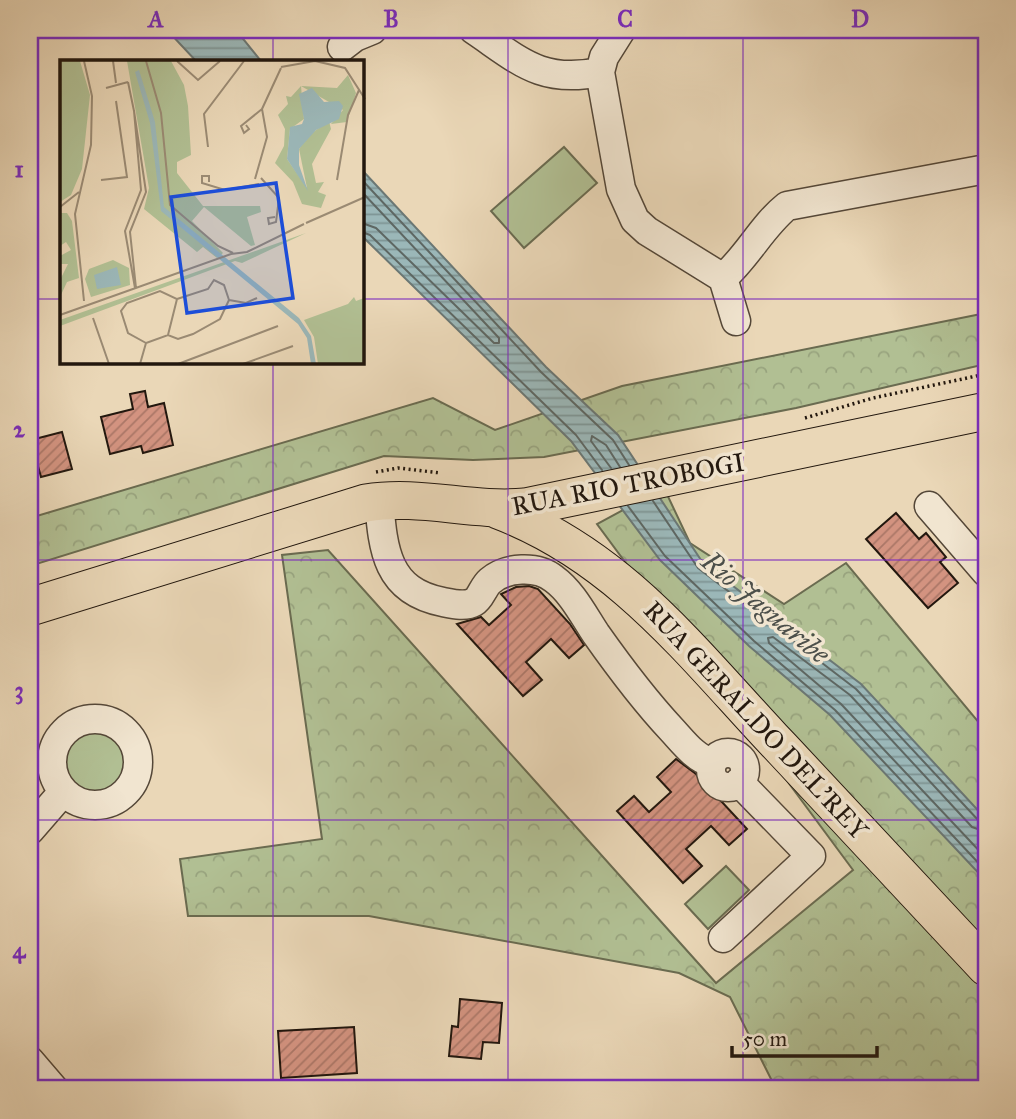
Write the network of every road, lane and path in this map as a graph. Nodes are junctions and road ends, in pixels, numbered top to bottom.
1 (372, 30) edge
2 (474, 30) edge
3 (621, 30) edge
4 (342, 47) dead end
5 (600, 72) junction
6 (986, 169) edge
7 (723, 278) junction
8 (736, 321) dead end
9 (986, 374) edge
10 (986, 411) edge
11 (798, 421) dead end
12 (379, 501) junction
13 (929, 506) dead end
14 (497, 509) junction
15 (986, 572) edge
16 (30, 607) edge
17 (63, 792) dead end
18 (30, 830) edge
19 (723, 938) dead end
20 (986, 967) edge
21 (30, 1061) edge
22 (54, 1089) edge

1 - 4 street
2 - 5 street
3 - 5 street
5 - 7 street
6 - 7 street
7 - 8 street
9 - 11 path
10 - 14 main road, RUA RIO TROBOGI
12 - 14 main road, RUA RIO TROBOGI
12 - 16 main road, RUA RIO TROBOGI
12 - 19 street
13 - 15 street
14 - 20 main road, RUA GERALDO DEL'REY
17 - 18 street
21 - 22 street

